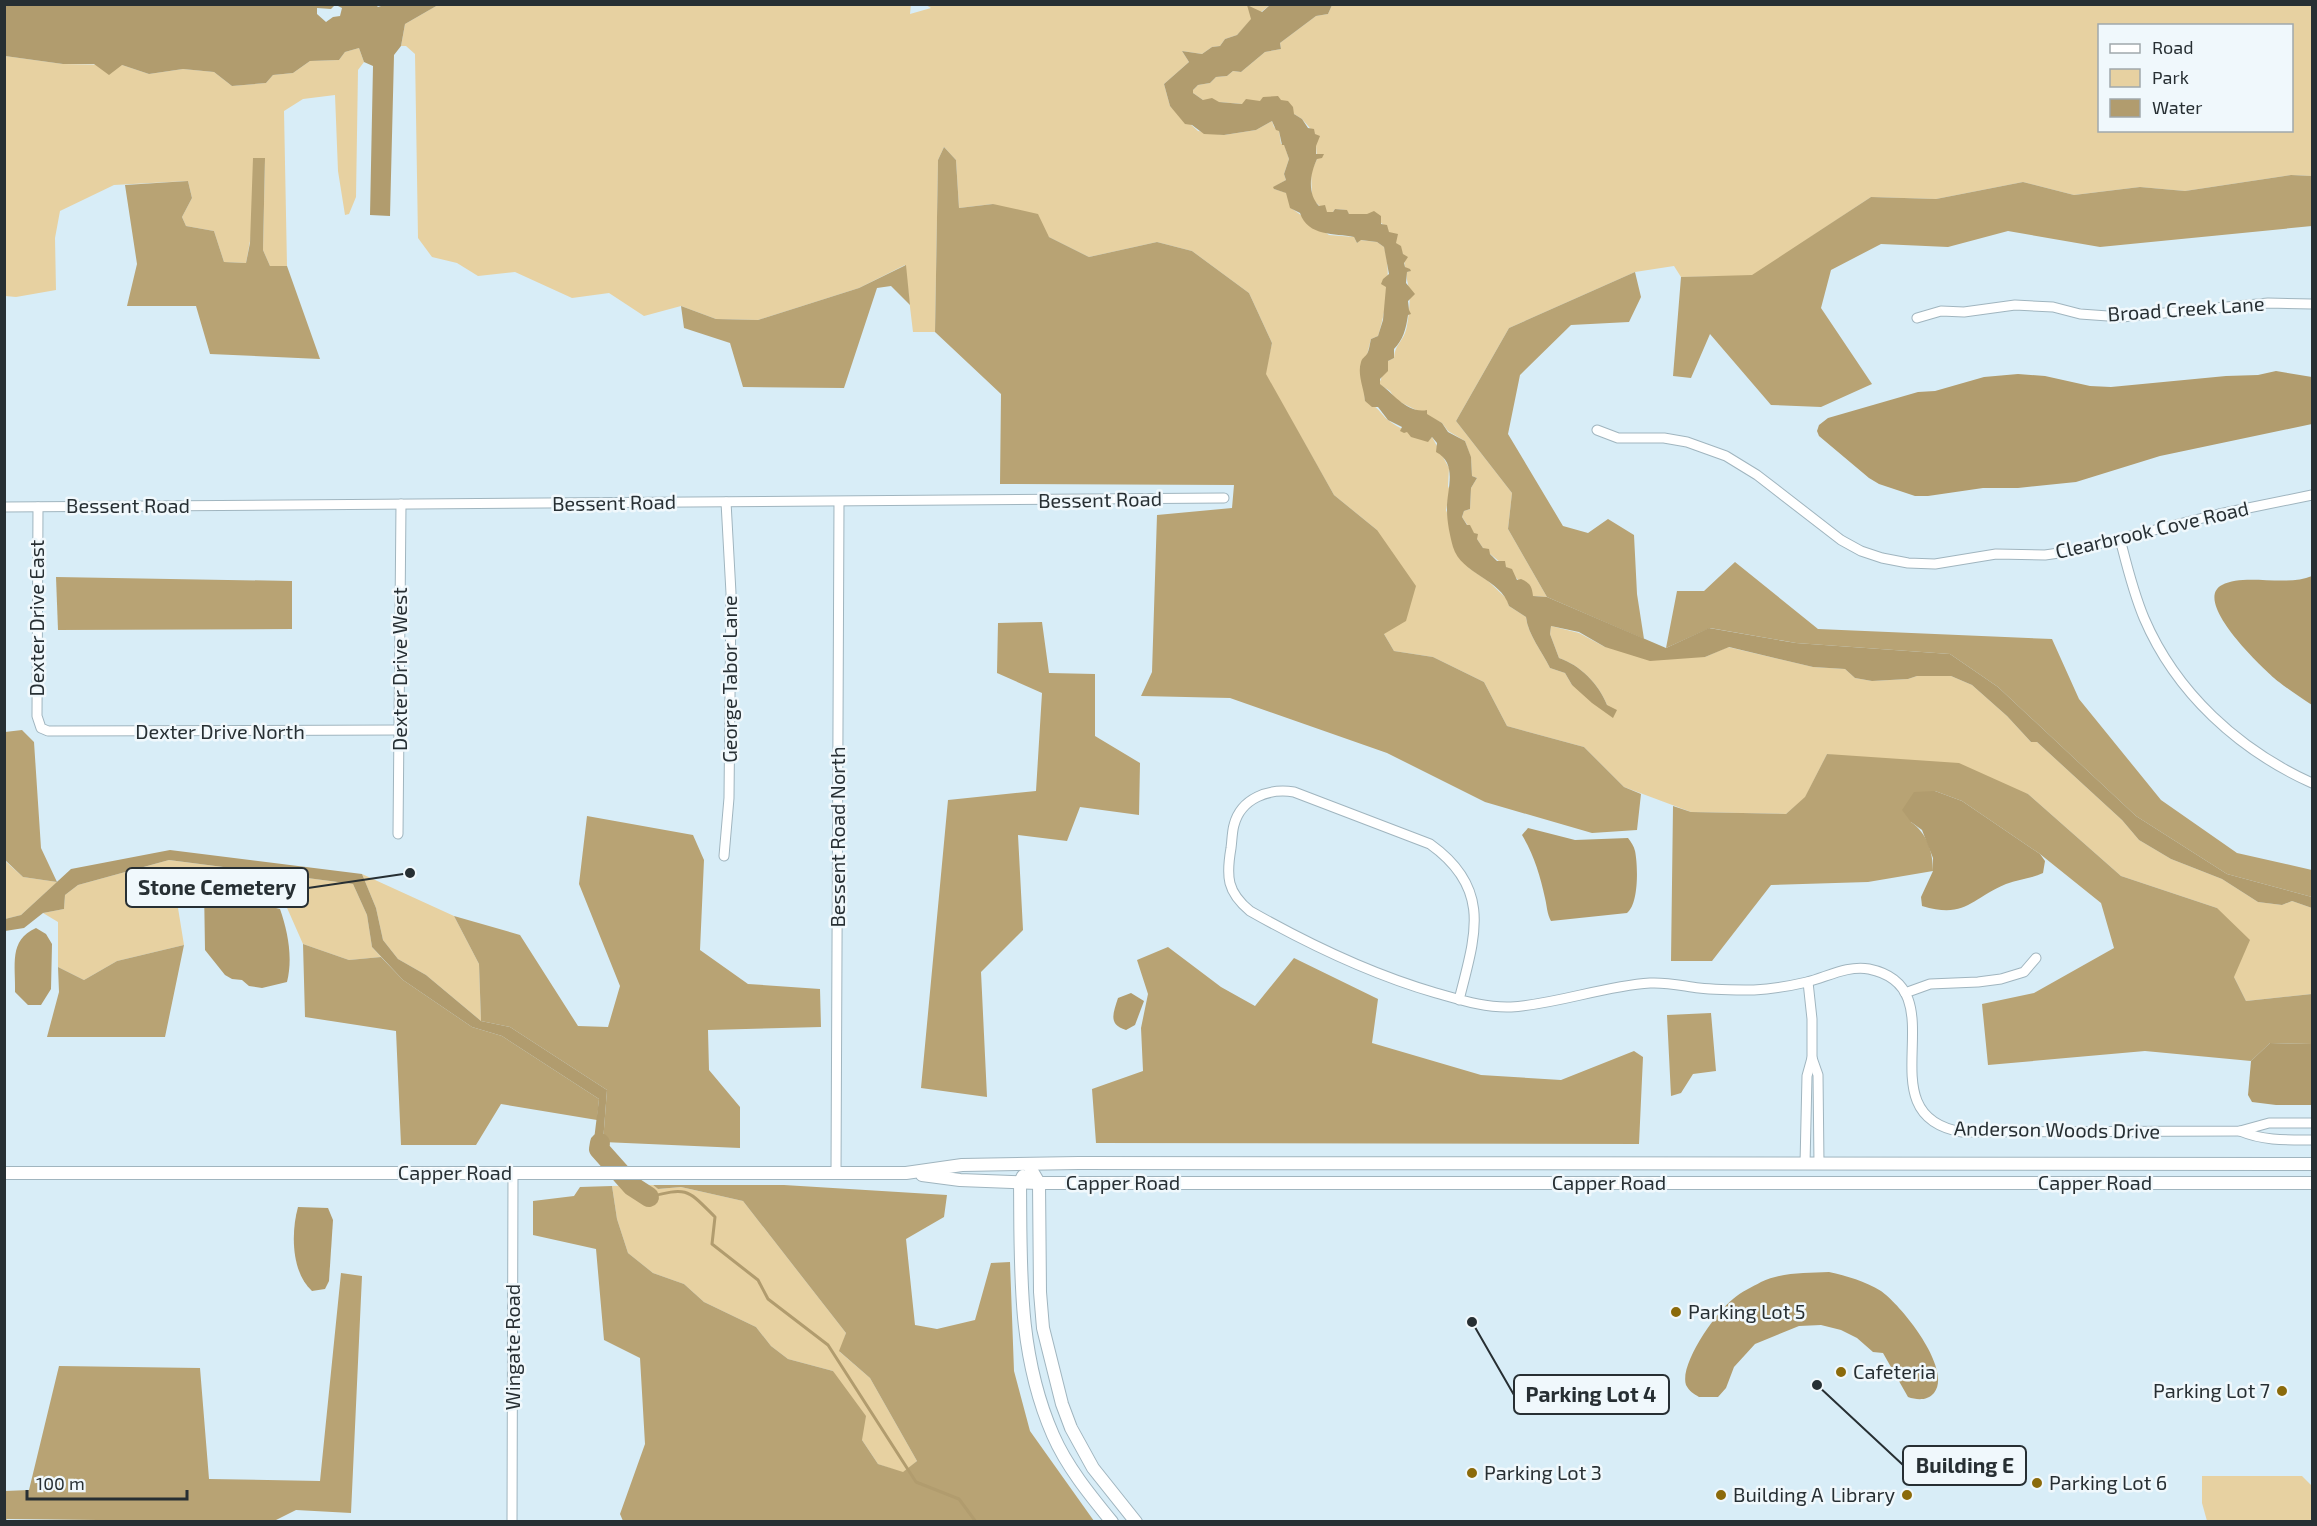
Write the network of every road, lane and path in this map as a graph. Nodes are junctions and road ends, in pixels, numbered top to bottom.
1 (2313, 304) edge
2 (1917, 318) dead end
3 (1597, 430) dead end
4 (2313, 495) edge
5 (1224, 498) dead end
6 (726, 502) junction
7 (839, 502) junction
8 (401, 504) junction
9 (4, 507) edge
10 (38, 507) junction
11 (2120, 539) junction
12 (41, 728) joint
13 (400, 730) junction
14 (2313, 783) edge
15 (399, 834) dead end
16 (724, 856) dead end
17 (2036, 958) dead end
18 (1808, 981) junction
19 (1905, 993) junction
20 (1459, 1000) junction
21 (1812, 1058) junction
22 (1805, 1118) junction
23 (1819, 1119) junction
24 (2313, 1123) edge
25 (2240, 1131) junction
26 (2313, 1140) edge
27 (1028, 1164) junction
28 (1805, 1164) junction
29 (1819, 1164) junction
30 (2313, 1164) edge
31 (4, 1173) edge
32 (513, 1173) junction
33 (836, 1173) junction
34 (906, 1173) junction
35 (1020, 1182) junction
36 (1039, 1183) junction
37 (2313, 1183) edge
38 (1062, 1404) junction
39 (1044, 1409) junction
40 (512, 1521) edge
41 (1112, 1521) edge
42 (1136, 1521) edge

1 - 2 street, Broad Creek Lane
3 - 11 street, Clearbrook Cove Road
4 - 11 street, Clearbrook Cove Road
5 - 7 street, Bessent Road
6 - 7 street, Bessent Road
6 - 8 street, Bessent Road
6 - 16 street, George Tabor Lane
7 - 33 street, Bessent Road North
8 - 10 street, Bessent Road
8 - 13 street, Dexter Drive West
9 - 10 street, Bessent Road
10 - 12 street, Dexter Drive East
11 - 14 street
12 - 13 street, Dexter Drive North
13 - 15 street, Dexter Drive West
17 - 19 street
18 - 19 street
18 - 20 street
18 - 21 street
19 - 25 street, Anderson Woods Drive
20 - 20 street
21 - 22 street
21 - 23 street
22 - 23 street
22 - 28 street
23 - 29 street
24 - 25 street, Anderson Woods Drive
25 - 26 street, Anderson Woods Drive
27 - 28 street, Capper Road
27 - 34 street, Capper Road
27 - 35 street
27 - 36 street
28 - 29 street, Capper Road
29 - 30 street, Capper Road
31 - 32 street, Capper Road
32 - 33 street, Capper Road
32 - 40 street, Wingate Road
33 - 34 street, Capper Road
34 - 35 street, Capper Road
35 - 36 street, Capper Road
35 - 39 street
36 - 37 street, Capper Road
36 - 38 street
38 - 39 street
38 - 42 street
39 - 41 street

